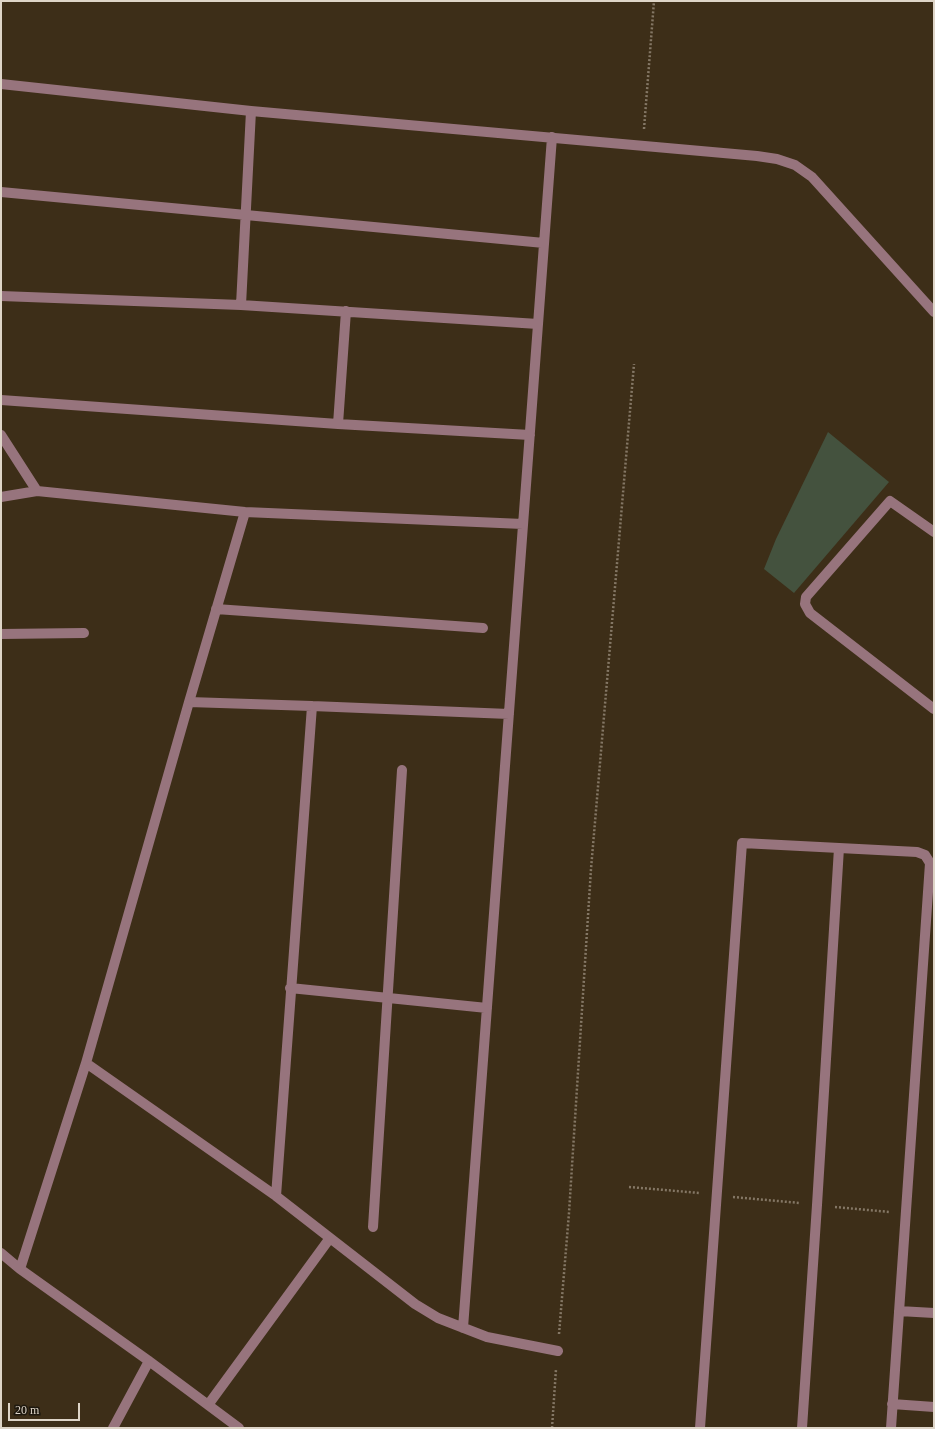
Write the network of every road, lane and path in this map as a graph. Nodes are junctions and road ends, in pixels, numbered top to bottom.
1 (654, 1) edge
2 (1, 84) edge
3 (251, 111) junction
4 (552, 137) junction
5 (642, 145) junction
6 (1, 192) edge
7 (246, 216) junction
8 (544, 244) junction
9 (1, 296) edge
10 (242, 305) junction
11 (346, 311) junction
12 (934, 312) edge
13 (538, 324) junction
14 (634, 364) dead end
15 (1, 400) edge
16 (338, 424) junction
17 (1, 435) edge
18 (530, 435) junction
19 (37, 491) junction
20 (1, 497) edge
21 (245, 512) junction
22 (524, 524) junction
23 (934, 532) edge
24 (216, 609) junction
25 (483, 628) dead end
26 (84, 633) dead end
27 (1, 634) edge
28 (189, 702) junction
29 (312, 706) junction
30 (934, 709) edge
31 (509, 714) junction
32 (402, 770) dead end
33 (839, 848) junction
34 (290, 988) junction
35 (388, 998) junction
36 (487, 1008) junction
37 (86, 1063) junction
38 (629, 1186) dead end
39 (717, 1195) junction
40 (276, 1196) junction
41 (373, 1227) dead end
42 (330, 1238) junction
43 (1, 1253) edge
44 (20, 1269) junction
45 (899, 1310) junction
46 (934, 1313) edge
47 (463, 1328) junction
48 (558, 1351) junction
49 (149, 1361) junction
50 (892, 1404) junction
51 (208, 1405) junction
52 (934, 1407) edge
53 (113, 1428) edge
54 (239, 1428) edge
55 (552, 1428) edge
56 (700, 1428) edge
57 (802, 1428) edge
58 (890, 1428) edge

1 - 5 path
2 - 3 street
3 - 4 street
3 - 7 street
4 - 5 street
4 - 8 street
5 - 12 street
6 - 7 street
7 - 8 street
7 - 10 street
8 - 13 street
9 - 10 street
10 - 11 street
11 - 13 street
11 - 16 street
13 - 18 street
14 - 48 path
15 - 16 street
16 - 18 street
17 - 19 street
18 - 22 street
19 - 20 street
19 - 21 street
21 - 22 street
21 - 24 street
22 - 31 street
23 - 30 street
24 - 25 street
24 - 28 street
26 - 27 street
28 - 29 street
28 - 37 street
29 - 31 street
29 - 34 street
31 - 36 street
32 - 35 street
33 - 39 street
33 - 45 street
33 - 57 street
34 - 35 street
34 - 40 street
35 - 36 street
35 - 41 street
36 - 47 street
37 - 40 street
37 - 44 street
38 - 39 path
39 - 56 street
40 - 42 street
42 - 47 street
42 - 51 street
43 - 44 street
44 - 49 street
45 - 46 street
45 - 50 street
47 - 48 street
48 - 55 path
49 - 51 street
49 - 53 street
50 - 52 street
50 - 58 street
51 - 54 street

